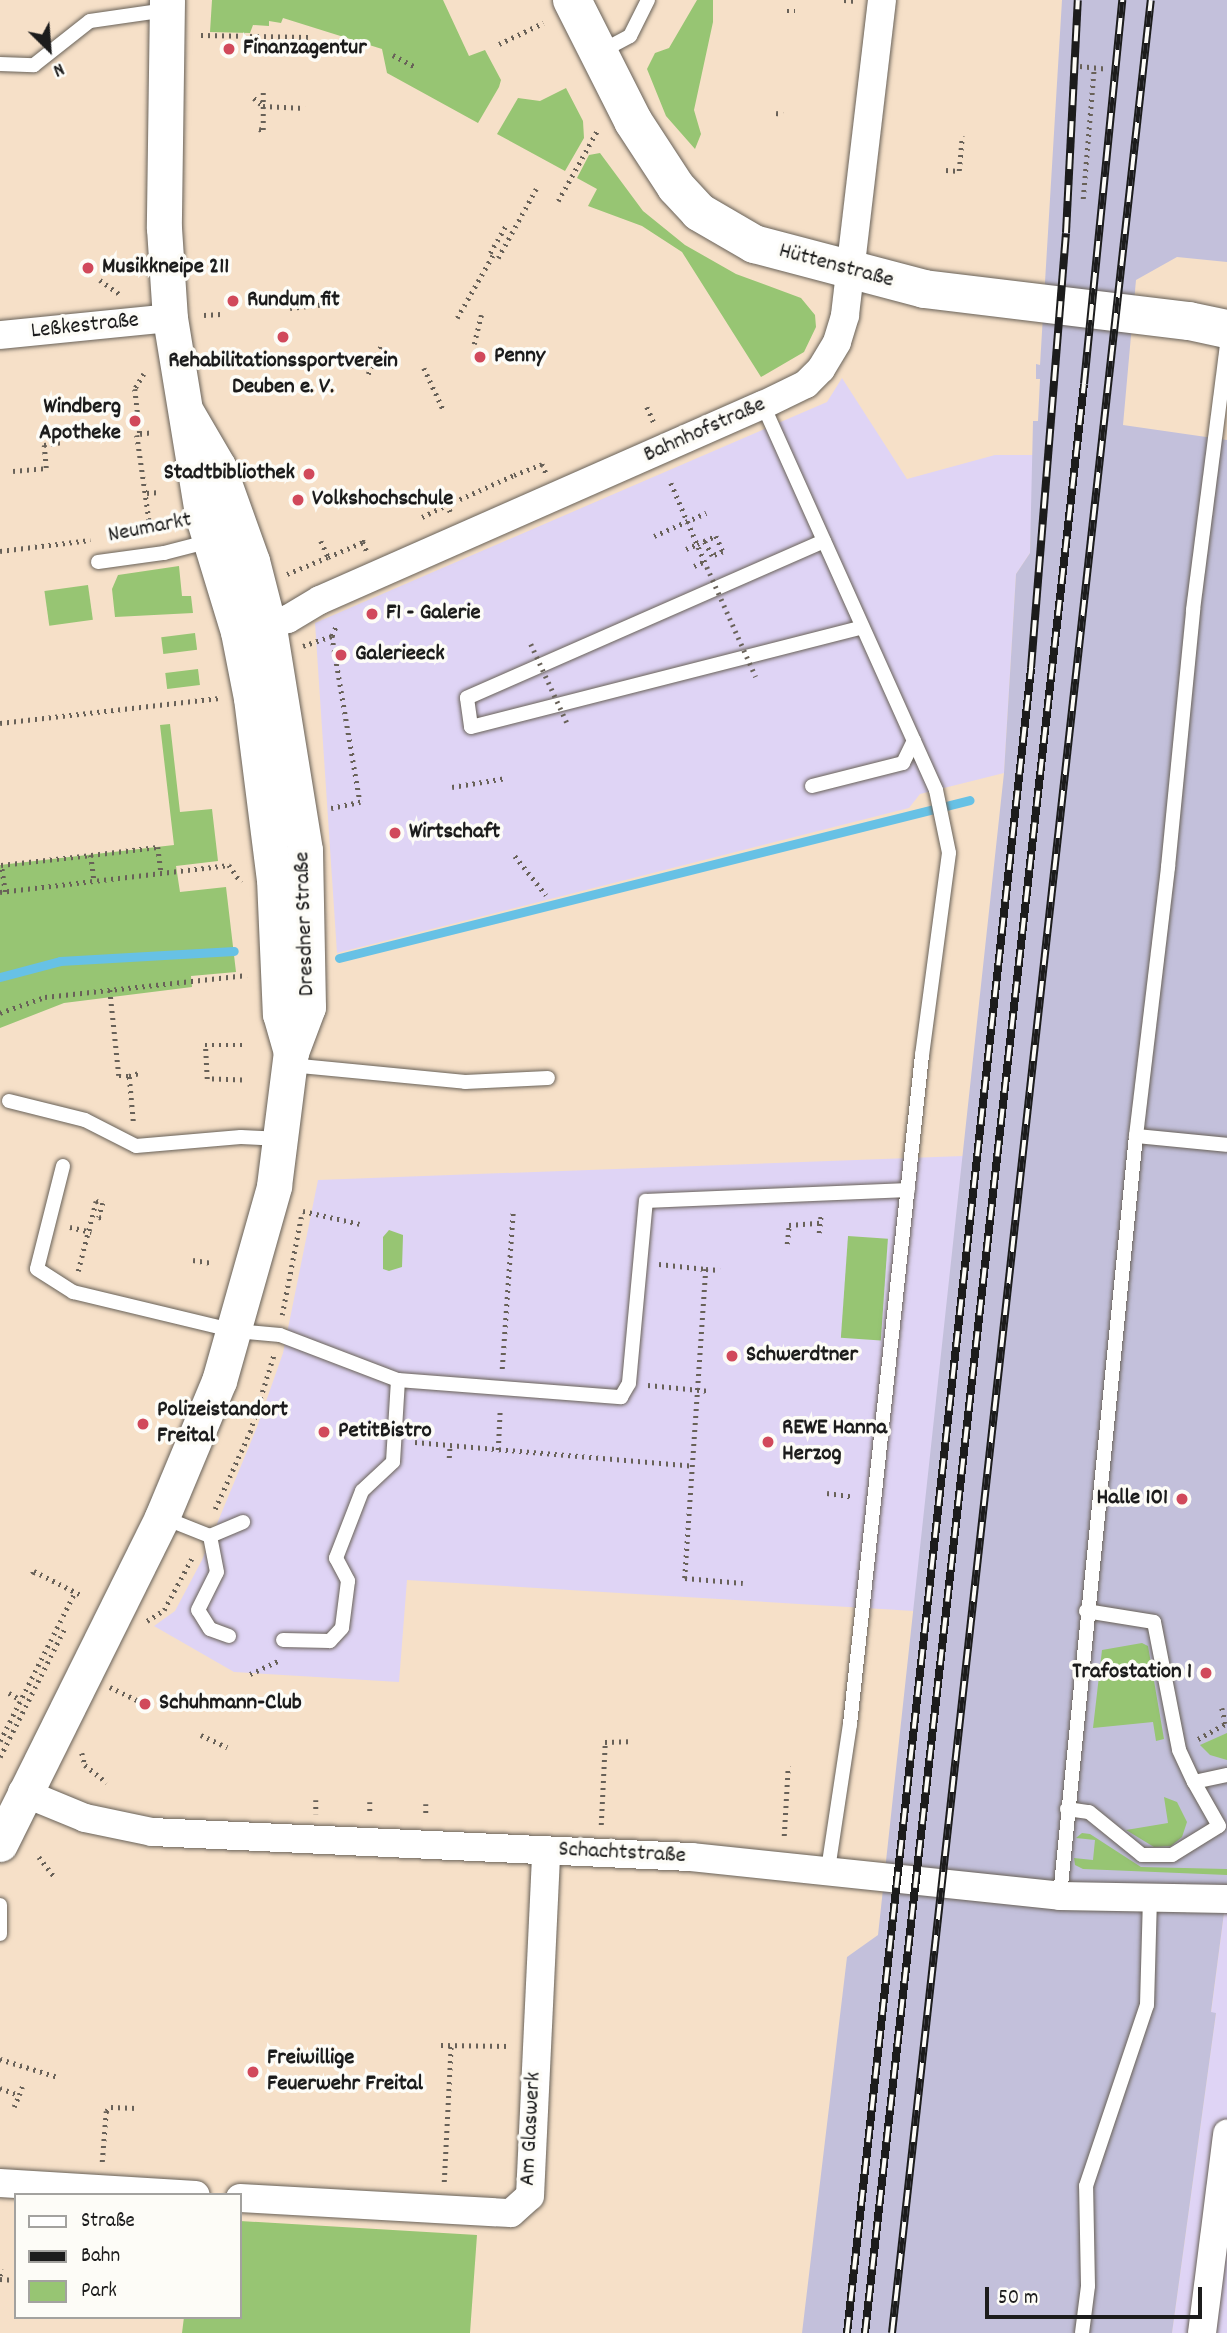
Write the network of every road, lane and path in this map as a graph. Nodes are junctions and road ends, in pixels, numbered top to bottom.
1 (844, 0) edge
2 (882, 0) edge
3 (850, 1) edge
4 (647, 2) edge
5 (167, 5) edge
6 (794, 10) dead end
7 (558, 11) edge
8 (787, 11) dead end
9 (201, 35) dead end
10 (308, 37) dead end
11 (499, 44) dead end
12 (599, 53) junction
13 (393, 55) dead end
14 (0, 64) edge
15 (1080, 66) dead end
16 (1094, 67) junction
17 (416, 68) dead end
18 (1107, 69) dead end
19 (263, 91) dead end
20 (254, 98) dead end
21 (263, 106) junction
22 (305, 108) dead end
23 (776, 113) dead end
24 (783, 114) dead end
25 (259, 129) dead end
26 (597, 131) dead end
27 (962, 136) dead end
28 (946, 170) dead end
29 (536, 189) dead end
30 (1083, 199) dead end
31 (558, 201) dead end
32 (507, 223) dead end
33 (494, 255) junction
34 (850, 271) junction
35 (100, 280) dead end
36 (110, 288) dead end
37 (344, 303) dead end
38 (290, 308) dead end
39 (220, 314) dead end
40 (481, 315) dead end
41 (187, 316) junction
42 (457, 318) dead end
43 (1227, 329) edge
44 (0, 335) edge
45 (1227, 343) edge
46 (382, 344) dead end
47 (480, 357) dead end
48 (424, 368) dead end
49 (145, 374) dead end
50 (368, 374) dead end
51 (763, 405) junction
52 (443, 409) dead end
53 (187, 413) junction
54 (152, 432) dead end
55 (138, 435) junction
56 (64, 442) dead end
57 (542, 464) dead end
58 (512, 469) dead end
59 (13, 471) dead end
60 (514, 475) junction
61 (671, 483) dead end
62 (160, 492) dead end
63 (147, 493) junction
64 (447, 505) junction
65 (706, 513) dead end
66 (422, 517) dead end
67 (687, 521) junction
68 (455, 524) dead end
69 (152, 533) dead end
70 (361, 536) dead end
71 (654, 536) dead end
72 (211, 540) junction
73 (321, 541) dead end
74 (704, 541) junction
75 (824, 541) junction
76 (697, 544) junction
77 (686, 549) dead end
78 (328, 557) junction
79 (98, 562) dead end
80 (706, 564) junction
81 (694, 566) dead end
82 (275, 580) dead end
83 (860, 628) junction
84 (254, 629) junction
85 (332, 636) dead end
86 (531, 645) dead end
87 (756, 677) dead end
88 (220, 698) dead end
89 (0, 723) edge
90 (568, 724) dead end
91 (914, 740) junction
92 (506, 778) dead end
93 (812, 786) dead end
94 (452, 787) dead end
95 (323, 810) dead end
96 (91, 855) junction
97 (515, 856) dead end
98 (0, 865) edge
99 (229, 865) dead end
100 (161, 873) junction
101 (94, 881) junction
102 (2, 892) edge
103 (546, 895) dead end
104 (255, 975) dead end
105 (110, 990) junction
106 (0, 1013) edge
107 (243, 1045) dead end
108 (291, 1059) junction
109 (139, 1073) dead end
110 (129, 1076) junction
111 (548, 1078) dead end
112 (242, 1080) dead end
113 (9, 1101) dead end
114 (1136, 1136) junction
115 (283, 1139) junction
116 (1227, 1145) edge
117 (136, 1146) junction
118 (63, 1166) dead end
119 (908, 1191) junction
120 (513, 1210) dead end
121 (303, 1211) dead end
122 (103, 1218) dead end
123 (360, 1224) dead end
124 (819, 1233) dead end
125 (787, 1244) dead end
126 (654, 1254) dead end
127 (193, 1260) dead end
128 (212, 1264) dead end
129 (706, 1269) junction
130 (720, 1269) dead end
131 (73, 1292) junction
132 (236, 1331) junction
133 (398, 1380) junction
134 (629, 1383) junction
135 (501, 1386) junction
136 (699, 1389) junction
137 (710, 1391) dead end
138 (420, 1443) dead end
139 (450, 1445) junction
140 (498, 1450) junction
141 (450, 1458) dead end
142 (693, 1466) junction
143 (827, 1493) dead end
144 (860, 1497) dead end
145 (162, 1517) junction
146 (243, 1522) dead end
147 (210, 1536) junction
148 (33, 1574) dead end
149 (743, 1583) dead end
150 (75, 1592) junction
151 (83, 1596) dead end
152 (1086, 1611) junction
153 (65, 1628) dead end
154 (229, 1636) dead end
155 (283, 1640) dead end
156 (109, 1687) dead end
157 (9, 1693) dead end
158 (21, 1700) junction
159 (145, 1704) dead end
160 (1222, 1708) dead end
161 (1227, 1724) edge
162 (201, 1735) dead end
163 (0, 1741) edge
164 (629, 1741) dead end
165 (227, 1747) dead end
166 (0, 1757) edge
167 (788, 1766) dead end
168 (1227, 1775) edge
169 (1194, 1782) junction
170 (22, 1792) junction
171 (370, 1802) dead end
172 (1067, 1809) junction
173 (370, 1811) dead end
174 (600, 1828) dead end
175 (1223, 1829) edge
176 (784, 1836) dead end
177 (0, 1844) edge
178 (546, 1851) junction
179 (40, 1857) dead end
180 (828, 1870) junction
181 (54, 1876) dead end
182 (1060, 1896) junction
183 (1150, 1898) junction
184 (1227, 1899) edge
185 (0, 1906) edge
186 (0, 1934) edge
187 (441, 2045) dead end
188 (451, 2045) junction
189 (516, 2046) dead end
190 (0, 2059) edge
191 (58, 2077) dead end
192 (22, 2087) dead end
193 (0, 2088) edge
194 (19, 2095) junction
195 (14, 2107) dead end
196 (137, 2108) dead end
197 (1227, 2134) edge
198 (102, 2166) dead end
199 (0, 2183) edge
200 (163, 2193) edge
201 (444, 2193) dead end
202 (242, 2198) edge
203 (1, 2269) edge
204 (0, 2278) edge
205 (1082, 2333) edge
206 (1202, 2333) edge

1 - 3 path
2 - 34 street, Bahnhofstraße
4 - 12 lane
5 - 14 lane
5 - 41 street
6 - 8 path
7 - 11 path
7 - 12 main road, Hüttenstraße
9 - 10 path
12 - 34 main road, Hüttenstraße
13 - 17 path
15 - 16 path
16 - 18 path
16 - 30 path
19 - 21 path
20 - 21 path
21 - 22 path
21 - 25 path
23 - 24 path
26 - 31 path
27 - 28 path
29 - 33 path
32 - 33 path
33 - 42 path
34 - 43 main road, Hüttenstraße
34 - 51 street, Bahnhofstraße
35 - 36 path
37 - 38 path
39 - 41 path
40 - 47 path
41 - 44 street, Leßkestraße
41 - 53 street
45 - 114 lane
46 - 50 path
48 - 52 path
49 - 55 path
51 - 75 lane
51 - 84 street, Bahnhofstraße
53 - 72 street, Dresdner Straße
53 - 84 street, Dresdner Straße
54 - 55 path
55 - 63 path
56 - 59 path
57 - 60 path
58 - 60 path
60 - 64 path
61 - 67 path
62 - 63 path
63 - 69 path
64 - 66 path
64 - 68 path
65 - 67 path
67 - 71 path
67 - 76 path
70 - 78 path
72 - 79 lane, Neumarkt
72 - 84 street, Dresdner Straße
73 - 78 path
74 - 74 path
74 - 76 path
74 - 80 path
75 - 83 lane
75 - 83 lane
76 - 77 path
76 - 80 path
78 - 82 path
80 - 81 path
80 - 87 path, bridge
83 - 91 lane
84 - 108 street, Dresdner Straße
85 - 95 path
86 - 90 path, bridge
88 - 89 path
91 - 93 lane
91 - 119 lane
92 - 94 path
96 - 98 path
96 - 100 path
96 - 101 path
97 - 103 path
98 - 102 path
99 - 100 path
100 - 101 path
101 - 102 path
104 - 105 path
105 - 106 path
105 - 110 path
107 - 112 path
108 - 111 lane
108 - 115 street, Dresdner Straße
109 - 110 path
110 - 117 path
113 - 117 lane
114 - 116 lane
114 - 152 lane
115 - 117 lane
115 - 132 street, Dresdner Straße
118 - 131 lane
119 - 134 lane
119 - 180 lane
120 - 135 path
121 - 123 path
122 - 131 path
124 - 125 path
126 - 129 path
127 - 128 path
129 - 130 path
129 - 136 path
131 - 132 lane
132 - 133 lane
132 - 145 street, Dresdner Straße
133 - 135 lane
133 - 155 lane
134 - 135 lane
134 - 136 path
135 - 140 path
136 - 137 path
136 - 142 path
138 - 139 path
139 - 140 path
139 - 141 path
140 - 142 path
142 - 149 path
143 - 144 path
145 - 147 lane
145 - 170 street, Dresdner Straße
146 - 147 lane
147 - 154 lane
148 - 150 path
150 - 151 path
150 - 158 path
152 - 169 lane
152 - 172 lane
153 - 166 path
156 - 159 path
157 - 158 path
158 - 163 path
160 - 161 path
162 - 165 path
164 - 174 path
167 - 176 path
168 - 169 lane
169 - 175 lane
170 - 177 street, Dresdner Straße
170 - 178 street, Schachtstraße
171 - 173 path
172 - 175 lane
172 - 182 lane
178 - 180 street, Schachtstraße
178 - 202 street, Am Glaswerk
179 - 181 path
180 - 182 street, Schachtstraße
182 - 183 street, Schachtstraße
183 - 184 street, Schachtstraße
183 - 205 lane
185 - 186 lane
187 - 188 path
188 - 189 path
188 - 201 path
190 - 191 path
192 - 194 path
193 - 194 path
194 - 195 path
196 - 198 path
197 - 206 street
199 - 200 street
203 - 204 path

